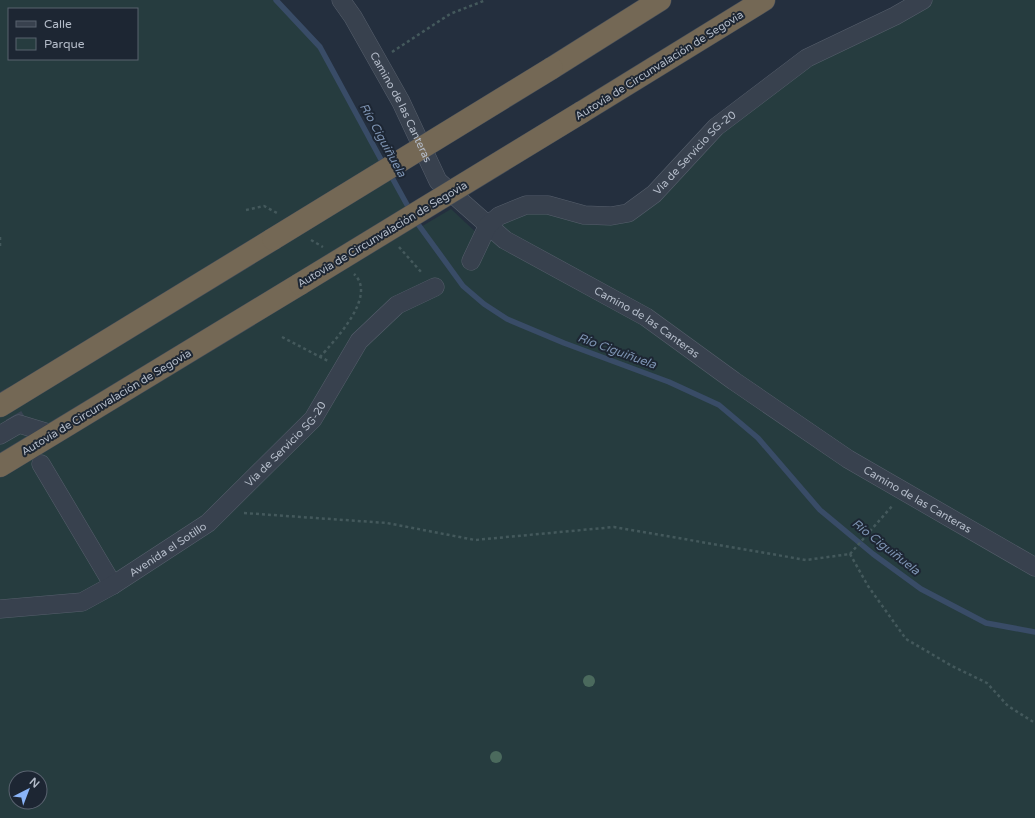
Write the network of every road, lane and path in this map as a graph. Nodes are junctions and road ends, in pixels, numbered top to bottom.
1 (341, 0) edge
2 (486, 0) edge
3 (660, 0) edge
4 (764, 0) edge
5 (923, 0) edge
6 (378, 61) junction
7 (488, 225) junction
8 (0, 237) edge
9 (399, 246) dead end
10 (0, 248) edge
11 (471, 261) dead end
12 (435, 286) joint
13 (282, 337) dead end
14 (342, 369) junction
15 (0, 406) edge
16 (52, 434) junction
17 (0, 435) edge
18 (41, 464) tunnel mouth
19 (0, 466) edge
20 (905, 492) junction
21 (220, 511) junction
22 (850, 554) junction
23 (1035, 567) edge
24 (113, 585) junction
25 (0, 609) edge
26 (1035, 723) edge

1 - 6 street, Camino de las Canteras
2 - 6 path
3 - 15 highway, bridge
4 - 16 highway, Autovía de Circunvalación de Segovia, bridge
5 - 7 street, Vía de Servicio SG-20
6 - 7 street, Camino de las Canteras
7 - 11 street
7 - 20 street, Camino de las Canteras
8 - 10 path
9 - 12 path
12 - 14 street, Vía de Servicio SG-20
13 - 14 path
14 - 21 street, Vía de Servicio SG-20
16 - 17 street
16 - 19 highway, Autovía de Circunvalación de Segovia
18 - 24 street
20 - 22 path
20 - 23 street, Camino de las Canteras
21 - 22 path
21 - 24 street, Avenida el Sotillo
22 - 26 path
24 - 25 street, Avenida el Sotillo

